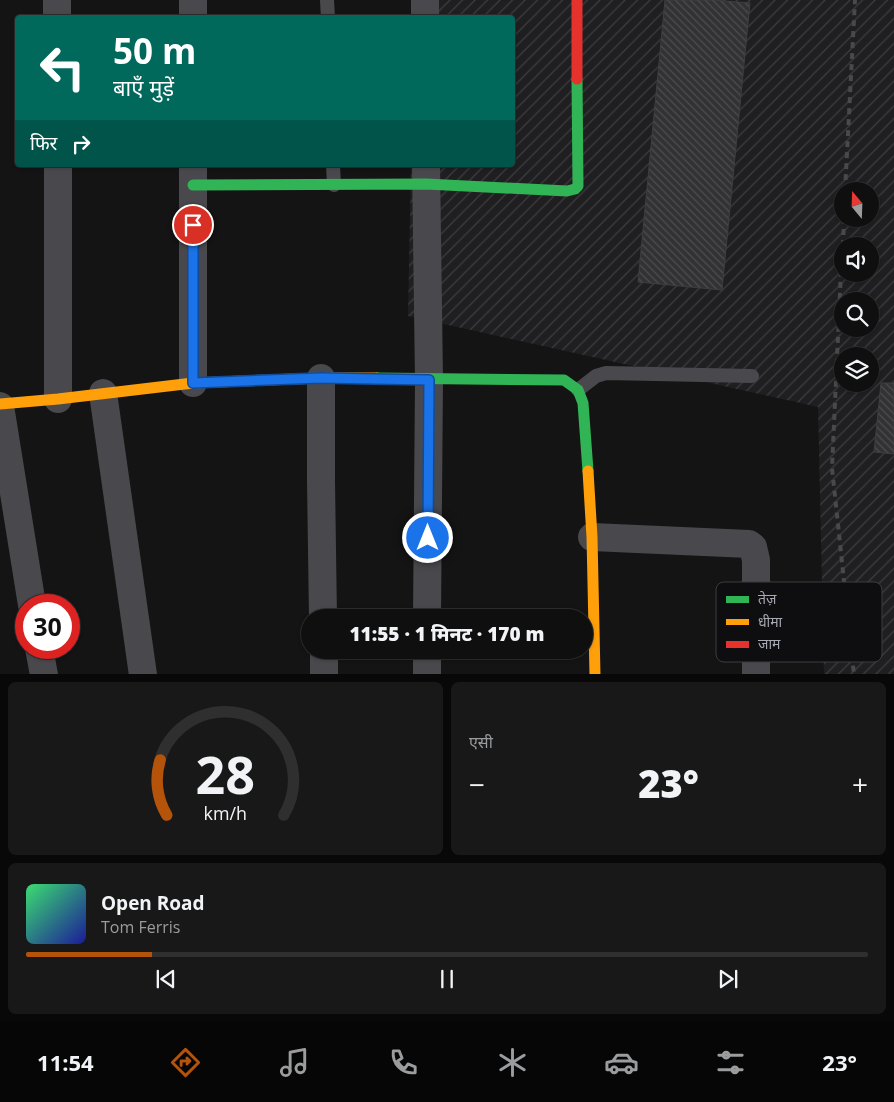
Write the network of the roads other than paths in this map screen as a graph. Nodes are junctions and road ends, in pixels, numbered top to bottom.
1 (57, 0) edge
2 (193, 0) edge
3 (327, 0) edge
4 (425, 0) edge
5 (577, 0) edge
6 (57, 15) edge
7 (193, 15) edge
8 (328, 15) edge
9 (425, 15) edge
10 (58, 167) edge
11 (333, 167) edge
12 (193, 175) edge
13 (426, 175) edge
14 (334, 185) junction
15 (752, 376) dead end
16 (321, 378) junction
17 (429, 380) junction
18 (193, 383) junction
19 (578, 390) junction
20 (103, 393) junction
21 (58, 399) junction
22 (0, 405) edge
23 (592, 537) junction
24 (756, 582) edge
25 (30, 594) edge
26 (323, 609) edge
27 (427, 609) edge
28 (41, 659) edge
29 (324, 659) edge
30 (427, 659) edge
31 (44, 674) edge
32 (144, 674) edge
33 (324, 674) edge
34 (427, 674) edge
35 (595, 674) edge

1 - 6 street
2 - 7 street
3 - 8 lane
4 - 9 street
5 - 13 street
10 - 21 street
11 - 14 lane
12 - 14 street
12 - 18 street
13 - 14 street
13 - 17 street
15 - 19 lane
16 - 17 street
16 - 18 street
16 - 26 street
17 - 19 street
17 - 27 street
18 - 20 street
19 - 23 street
20 - 21 street
20 - 32 street
21 - 22 street
22 - 25 street
23 - 24 street
23 - 35 street
28 - 31 street
29 - 33 street
30 - 34 street

